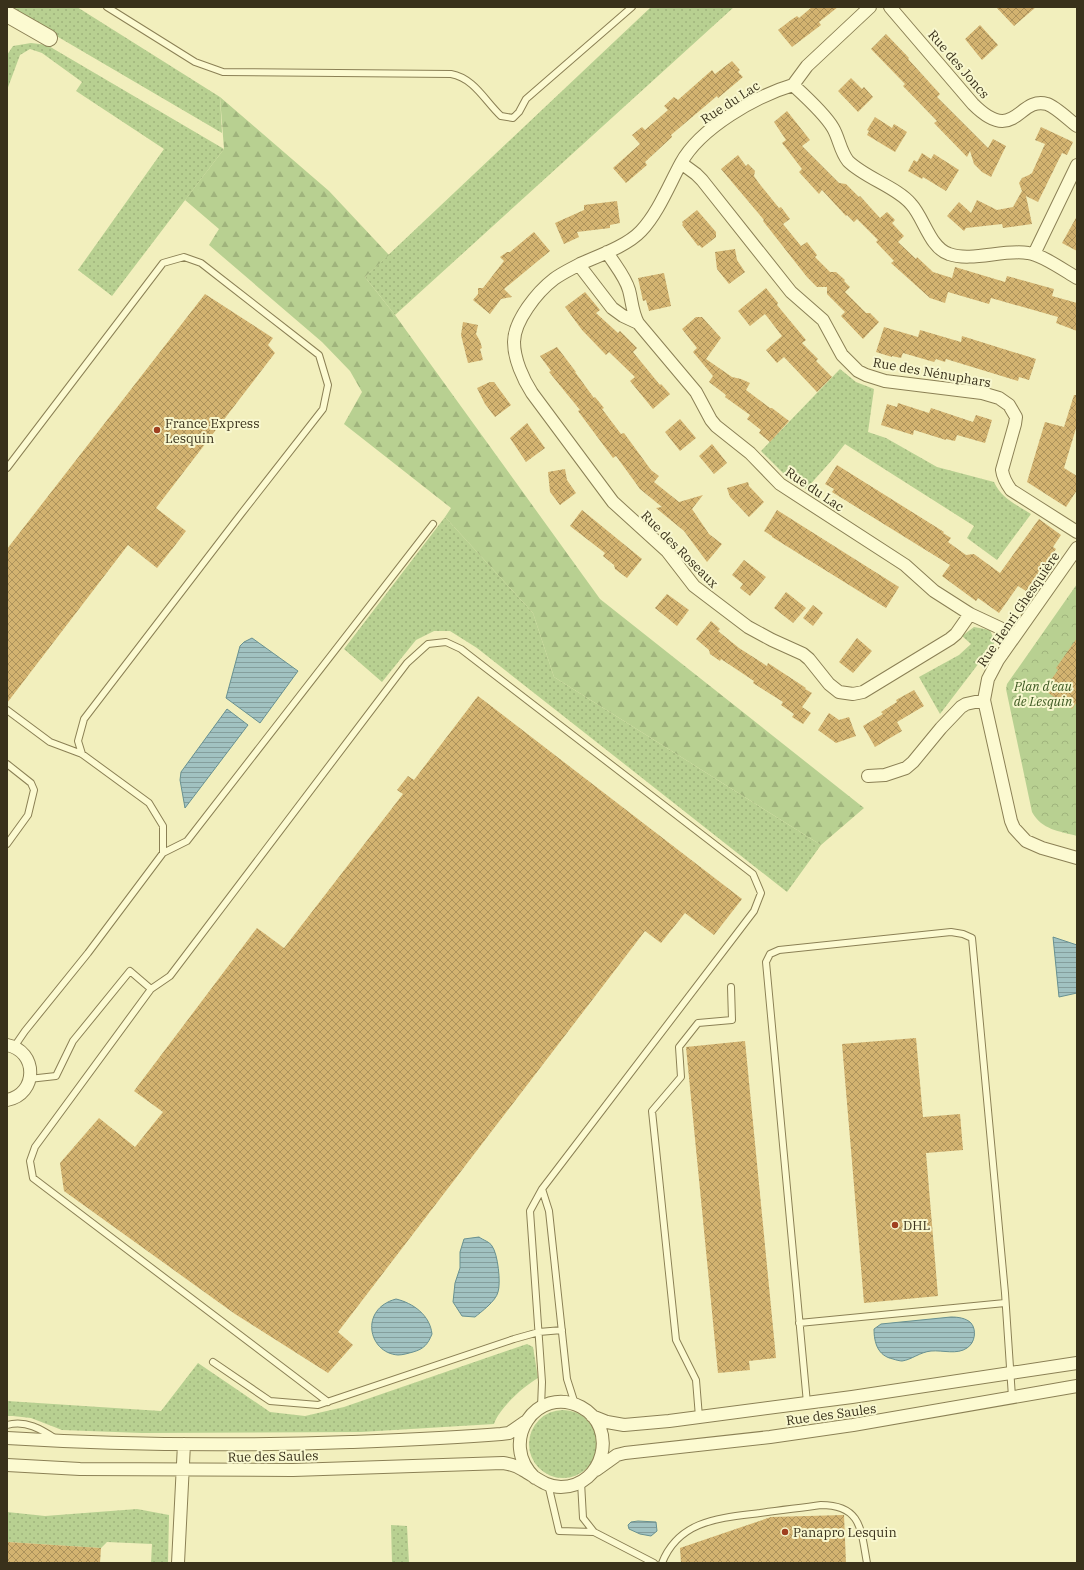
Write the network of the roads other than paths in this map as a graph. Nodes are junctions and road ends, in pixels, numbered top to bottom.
1 (107, 7) edge
2 (632, 7) edge
3 (870, 7) edge
4 (890, 7) edge
5 (8, 17) edge
6 (49, 38) dead end
7 (793, 85) junction
8 (1077, 126) edge
9 (681, 163) junction
10 (1077, 165) edge
11 (607, 252) junction
12 (1034, 254) junction
13 (579, 265) junction
14 (1077, 278) edge
15 (638, 323) junction
16 (7, 468) edge
17 (433, 524) dead end
18 (1077, 532) edge
19 (1077, 548) edge
20 (970, 614) junction
21 (1015, 635) junction
22 (984, 700) junction
23 (7, 710) edge
24 (82, 754) junction
25 (7, 764) edge
26 (868, 776) dead end
27 (7, 844) edge
28 (163, 853) junction
29 (1077, 858) edge
30 (731, 987) dead end
31 (151, 989) junction
32 (11, 1046) edge
33 (29, 1079) junction
34 (7, 1100) edge
35 (542, 1189) junction
36 (1005, 1303) junction
37 (799, 1323) junction
38 (562, 1330) junction
39 (539, 1332) junction
40 (214, 1362) dead end
41 (1077, 1363) edge
42 (1010, 1373) junction
43 (1077, 1386) edge
44 (1012, 1398) junction
45 (328, 1402) junction
46 (807, 1403) junction
47 (575, 1404) junction
48 (541, 1408) junction
49 (592, 1416) junction
50 (699, 1417) junction
51 (526, 1422) junction
52 (7, 1425) edge
53 (7, 1438) edge
54 (59, 1441) junction
55 (184, 1444) junction
56 (7, 1465) edge
57 (182, 1470) junction
58 (592, 1473) junction
59 (535, 1478) junction
60 (581, 1482) junction
61 (548, 1484) junction
62 (594, 1532) junction
63 (178, 1563) edge
64 (654, 1563) edge
65 (662, 1563) edge
66 (867, 1563) edge

1 - 2 lane
3 - 7 street
4 - 8 street, Rue des Joncs
5 - 6 street
7 - 9 street, Rue du Lac
7 - 12 street
9 - 11 street, Rue du Lac
9 - 18 street, Rue des Nénuphars
10 - 12 street
11 - 13 street, Rue du Lac
11 - 15 street, Rue du Lac
12 - 14 street
13 - 15 street, Rue du Lac
13 - 20 street, Rue des Roseaux
15 - 20 street, Rue du Lac
16 - 24 lane
17 - 28 lane
19 - 21 street, Rue Henri Ghesquière
20 - 21 street, Rue du Lac
21 - 22 street, Rue Henri Ghesquière
22 - 26 street
22 - 29 street, Rue Henri Ghesquière
23 - 24 lane
24 - 28 lane
25 - 27 lane
28 - 32 lane
30 - 50 lane
31 - 33 lane
31 - 35 lane
31 - 45 lane
32 - 33 street
33 - 34 street
35 - 38 lane
35 - 39 lane
36 - 37 lane
36 - 37 lane
36 - 42 lane
37 - 46 lane
38 - 39 lane
38 - 47 lane
39 - 45 lane
39 - 48 lane
40 - 45 lane
41 - 42 street, Rue des Saules
42 - 44 lane
42 - 46 street, Rue des Saules
43 - 44 street, Rue des Saules
44 - 58 street, Rue des Saules
46 - 50 street, Rue des Saules
47 - 48 street, Rue des Saules
47 - 49 street, Rue des Saules
48 - 51 street, Rue des Saules
49 - 50 street, Rue des Saules
49 - 58 street, Rue des Saules
51 - 55 street, Rue des Saules
51 - 59 street, Rue des Saules
52 - 54 lane
53 - 54 street, Rue des Saules
54 - 55 street, Rue des Saules
55 - 57 street
56 - 57 street, Rue des Saules
57 - 59 street, Rue des Saules
57 - 63 street
58 - 60 street, Rue des Saules
59 - 61 street, Rue des Saules
60 - 61 street, Rue des Saules
60 - 62 lane
61 - 62 lane
62 - 64 lane
65 - 66 lane

